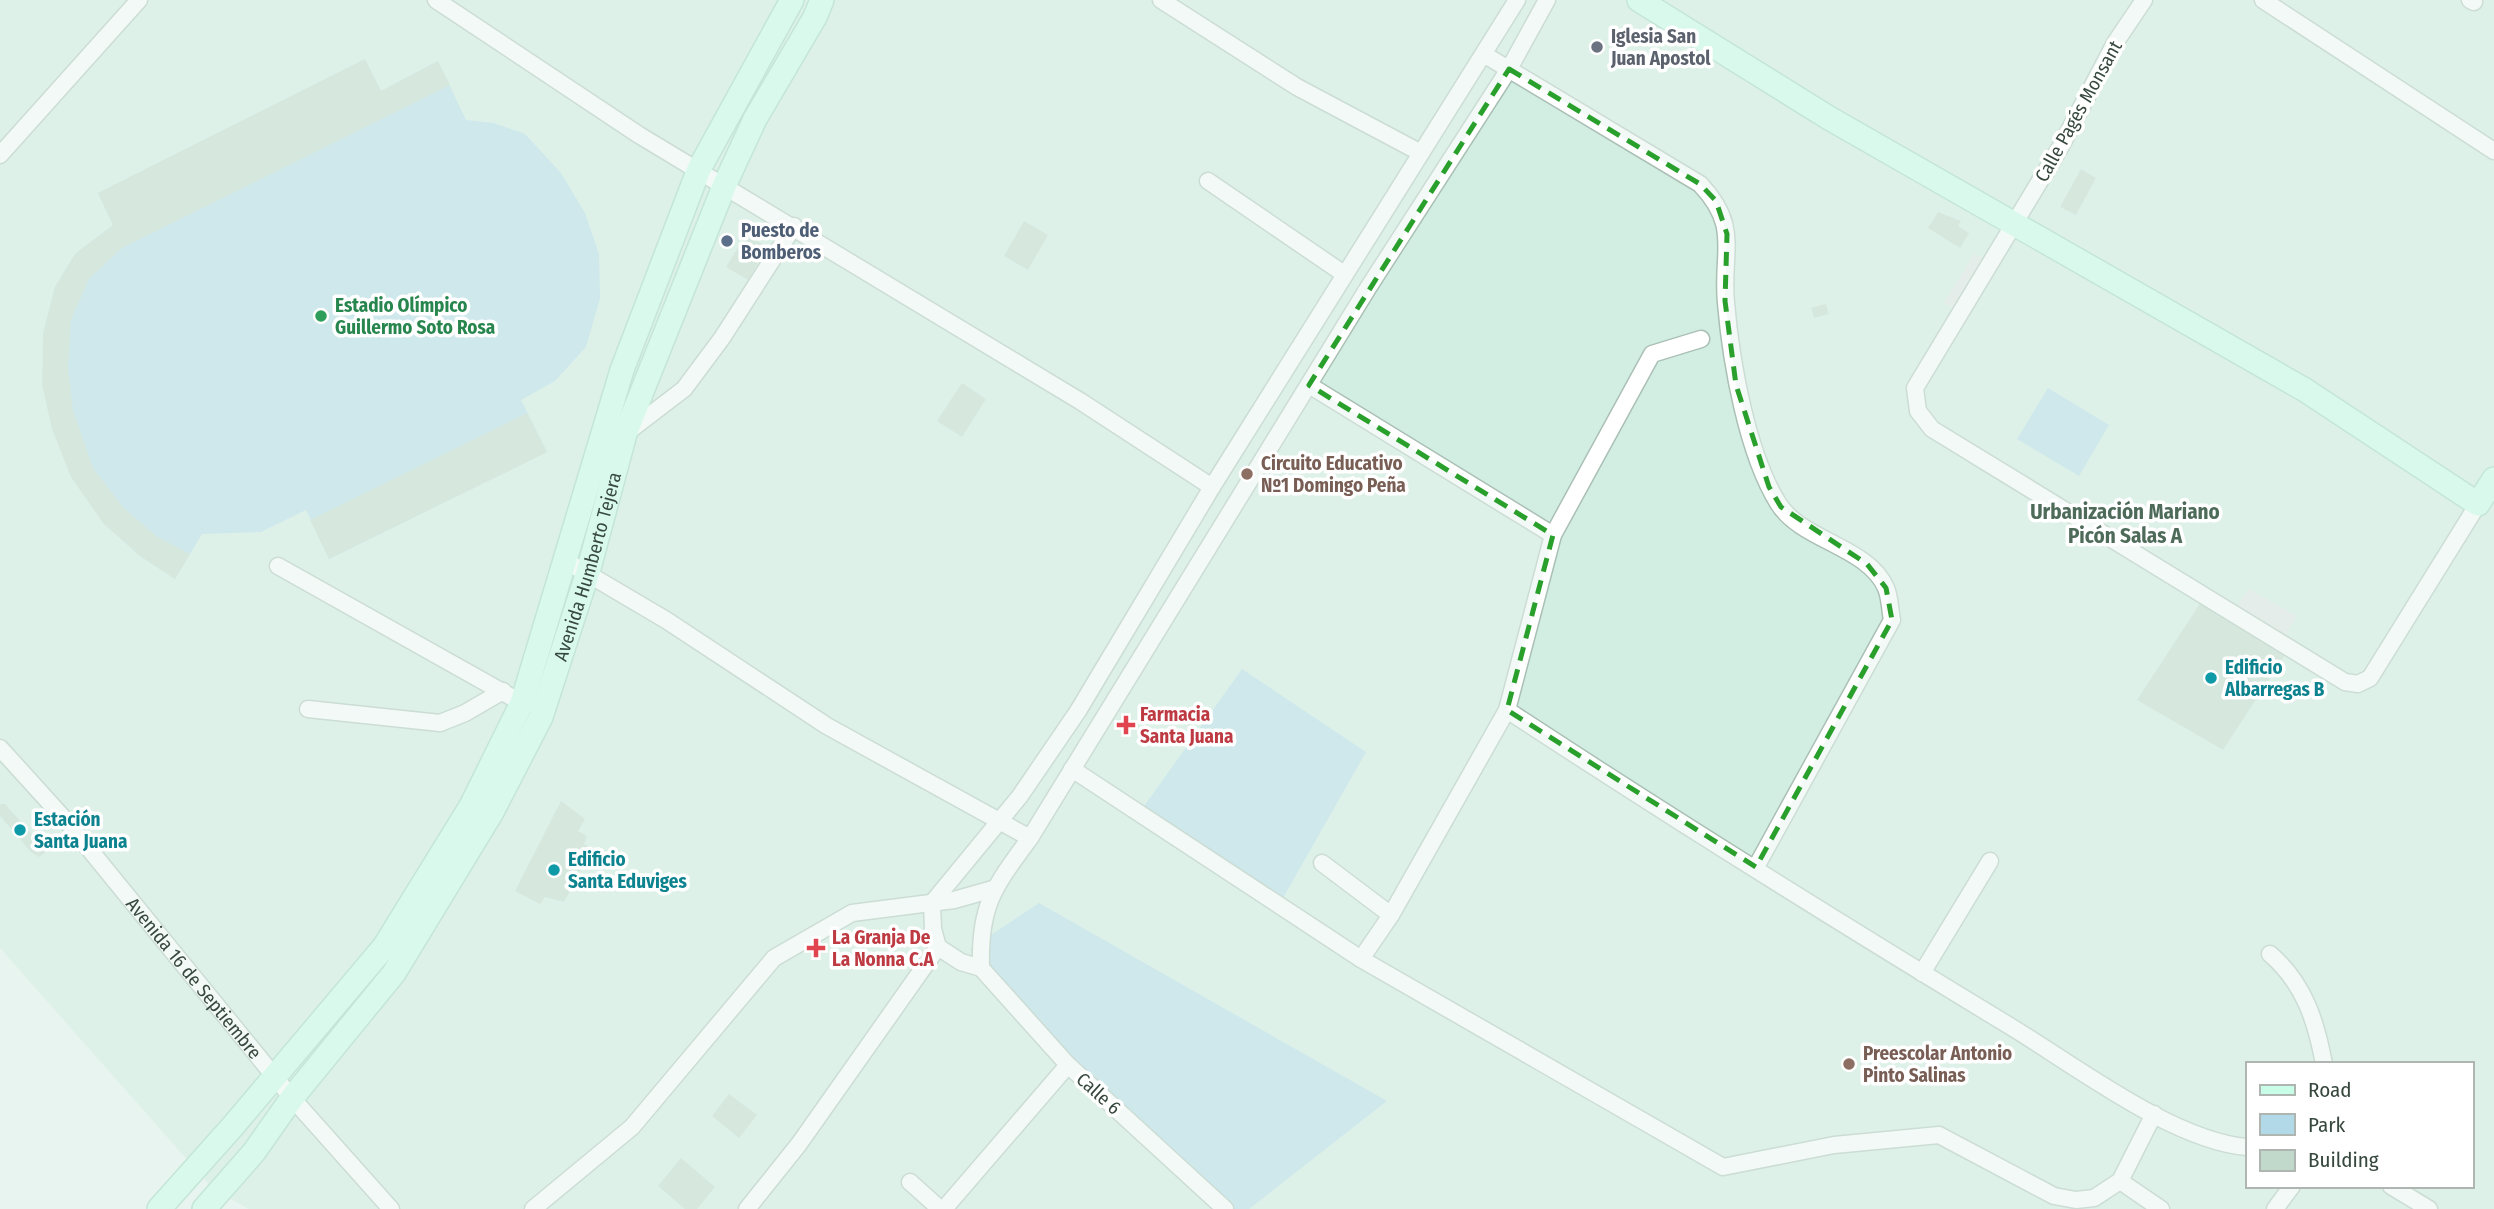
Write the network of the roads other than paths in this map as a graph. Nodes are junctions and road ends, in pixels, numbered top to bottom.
1 (139, 0) edge
2 (436, 0) edge
3 (792, 0) edge
4 (822, 0) edge
5 (1161, 0) edge
6 (1517, 0) edge
7 (1547, 0) edge
8 (1639, 0) edge
9 (2144, 0) edge
10 (2263, 0) edge
11 (1485, 55) junction
12 (1509, 69) junction
13 (2494, 151) edge
14 (1421, 153) junction
15 (0, 155) edge
16 (699, 169) junction
17 (1209, 181) dead end
18 (725, 184) junction
19 (2013, 223) junction
20 (794, 226) junction
21 (1344, 274) junction
22 (1701, 339) dead end
23 (1309, 385) junction
24 (625, 434) junction
25 (2494, 478) edge
26 (1212, 487) junction
27 (2478, 504) junction
28 (1553, 535) junction
29 (566, 561) junction
30 (278, 566) dead end
31 (588, 572) junction
32 (512, 697) junction
33 (308, 709) dead end
34 (1507, 710) junction
35 (0, 748) edge
36 (1072, 769) junction
37 (1000, 822) junction
38 (1030, 838) junction
39 (1990, 861) dead end
40 (1322, 863) dead end
41 (1756, 867) junction
42 (993, 889) junction
43 (932, 903) junction
44 (1391, 915) junction
45 (938, 947) junction
46 (2270, 954) dead end
47 (1361, 959) junction
48 (981, 968) junction
49 (1922, 973) junction
50 (2324, 1062) edge
51 (1068, 1065) junction
52 (273, 1075) junction
53 (292, 1098) junction
54 (2154, 1114) junction
55 (2246, 1147) edge
56 (2120, 1181) junction
57 (910, 1182) dead end
58 (2291, 1188) edge
59 (2394, 1188) edge
60 (159, 1209) edge
61 (204, 1209) edge
62 (391, 1209) edge
63 (533, 1209) edge
64 (747, 1209) edge
65 (942, 1209) edge
66 (1225, 1209) edge
67 (2161, 1209) edge
68 (2275, 1209) edge
69 (2429, 1209) edge

1 - 15 street
2 - 16 street
3 - 16 street, Avenida Humberto Tejera
4 - 18 street, Avenida Humberto Tejera
5 - 14 street
6 - 11 street
7 - 12 street
8 - 19 street
9 - 19 street, Calle Pagés Monsant
10 - 13 street
11 - 12 street
11 - 14 street
12 - 23 street
12 - 41 street
14 - 21 street
16 - 18 street
16 - 29 street, Avenida Humberto Tejera
17 - 21 street
18 - 20 street
18 - 24 street, Avenida Humberto Tejera
19 - 27 street
19 - 27 street, Calle Pagés Monsant
20 - 24 street
20 - 26 street
21 - 26 street
22 - 28 street
23 - 28 street
23 - 36 street
24 - 31 street, Avenida Humberto Tejera
25 - 27 street
26 - 37 street
28 - 34 street
29 - 31 street
29 - 32 street, Avenida Humberto Tejera
30 - 32 street
31 - 37 street
31 - 53 street, Avenida Humberto Tejera
32 - 33 street
32 - 52 street, Avenida Humberto Tejera
34 - 41 street
34 - 44 street
35 - 52 street, Avenida 16 de Septiembre
36 - 38 street
36 - 47 street
37 - 38 street
37 - 43 street
38 - 42 street
39 - 49 street
40 - 44 street
41 - 49 street
42 - 43 street
42 - 48 street
43 - 45 street
43 - 63 street
44 - 47 street
45 - 48 street
45 - 64 street
46 - 50 street
47 - 56 street
48 - 51 street, Calle 6
49 - 54 street
51 - 65 street
51 - 66 street, Calle 6
52 - 53 street
52 - 60 street, Avenida 16 de Septiembre
53 - 61 street
53 - 62 street
54 - 55 street
54 - 56 street
56 - 67 street
57 - 65 street
58 - 68 street
59 - 69 street

